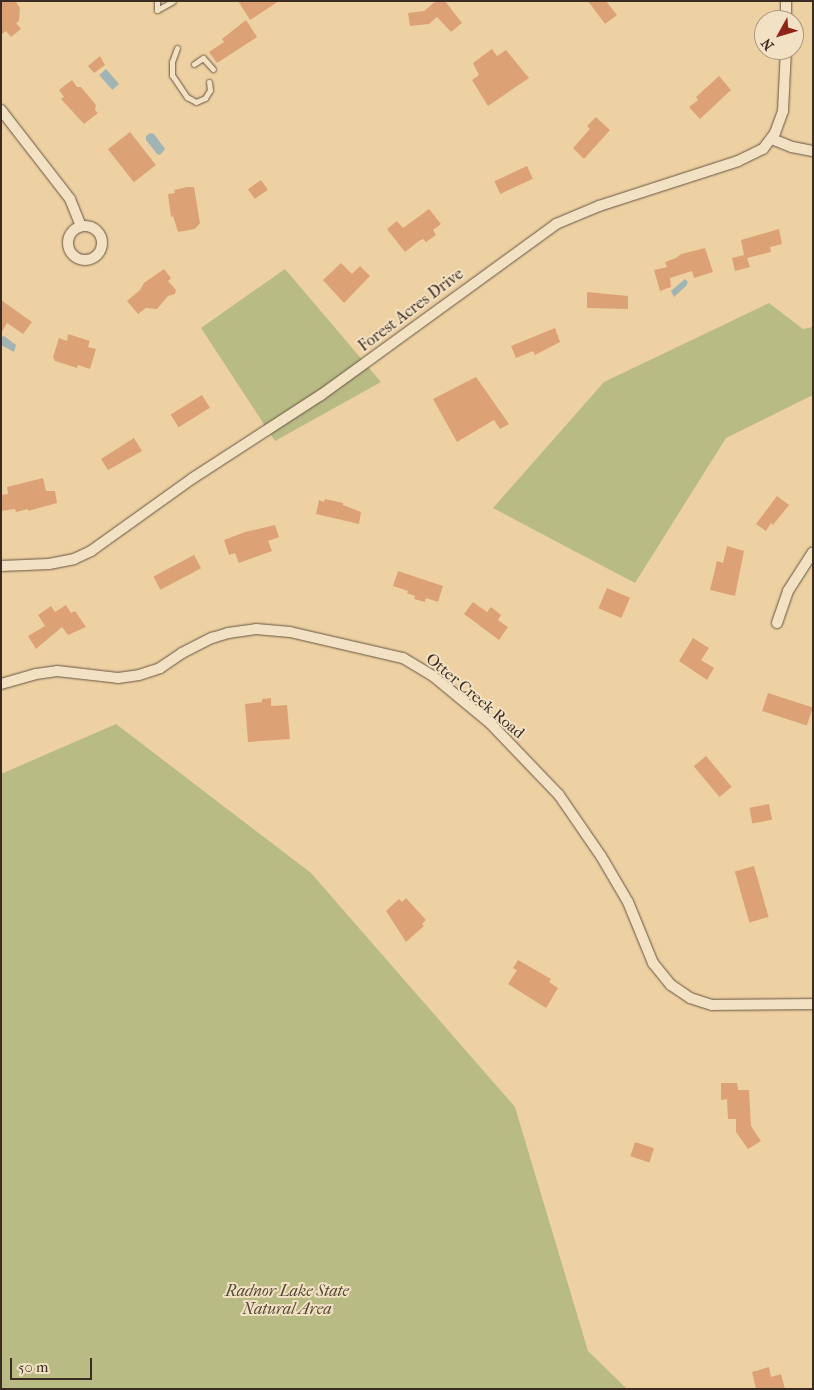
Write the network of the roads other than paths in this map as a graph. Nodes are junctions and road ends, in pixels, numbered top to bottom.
1 (157, 1) edge
2 (174, 1) edge
3 (177, 48) dead end
4 (786, 60) edge
5 (194, 64) dead end
6 (213, 69) dead end
7 (209, 82) dead end
8 (1, 110) edge
9 (772, 139) junction
10 (813, 152) edge
11 (81, 226) dead end
12 (813, 552) edge
13 (1, 566) edge
14 (778, 623) dead end
15 (1, 684) edge
16 (813, 1004) edge

1 - 2 lane
3 - 7 lane
4 - 9 street
5 - 6 lane
8 - 11 street
9 - 10 street
9 - 13 street, Forest Acres Drive
12 - 14 street
15 - 16 street, Otter Creek Road

